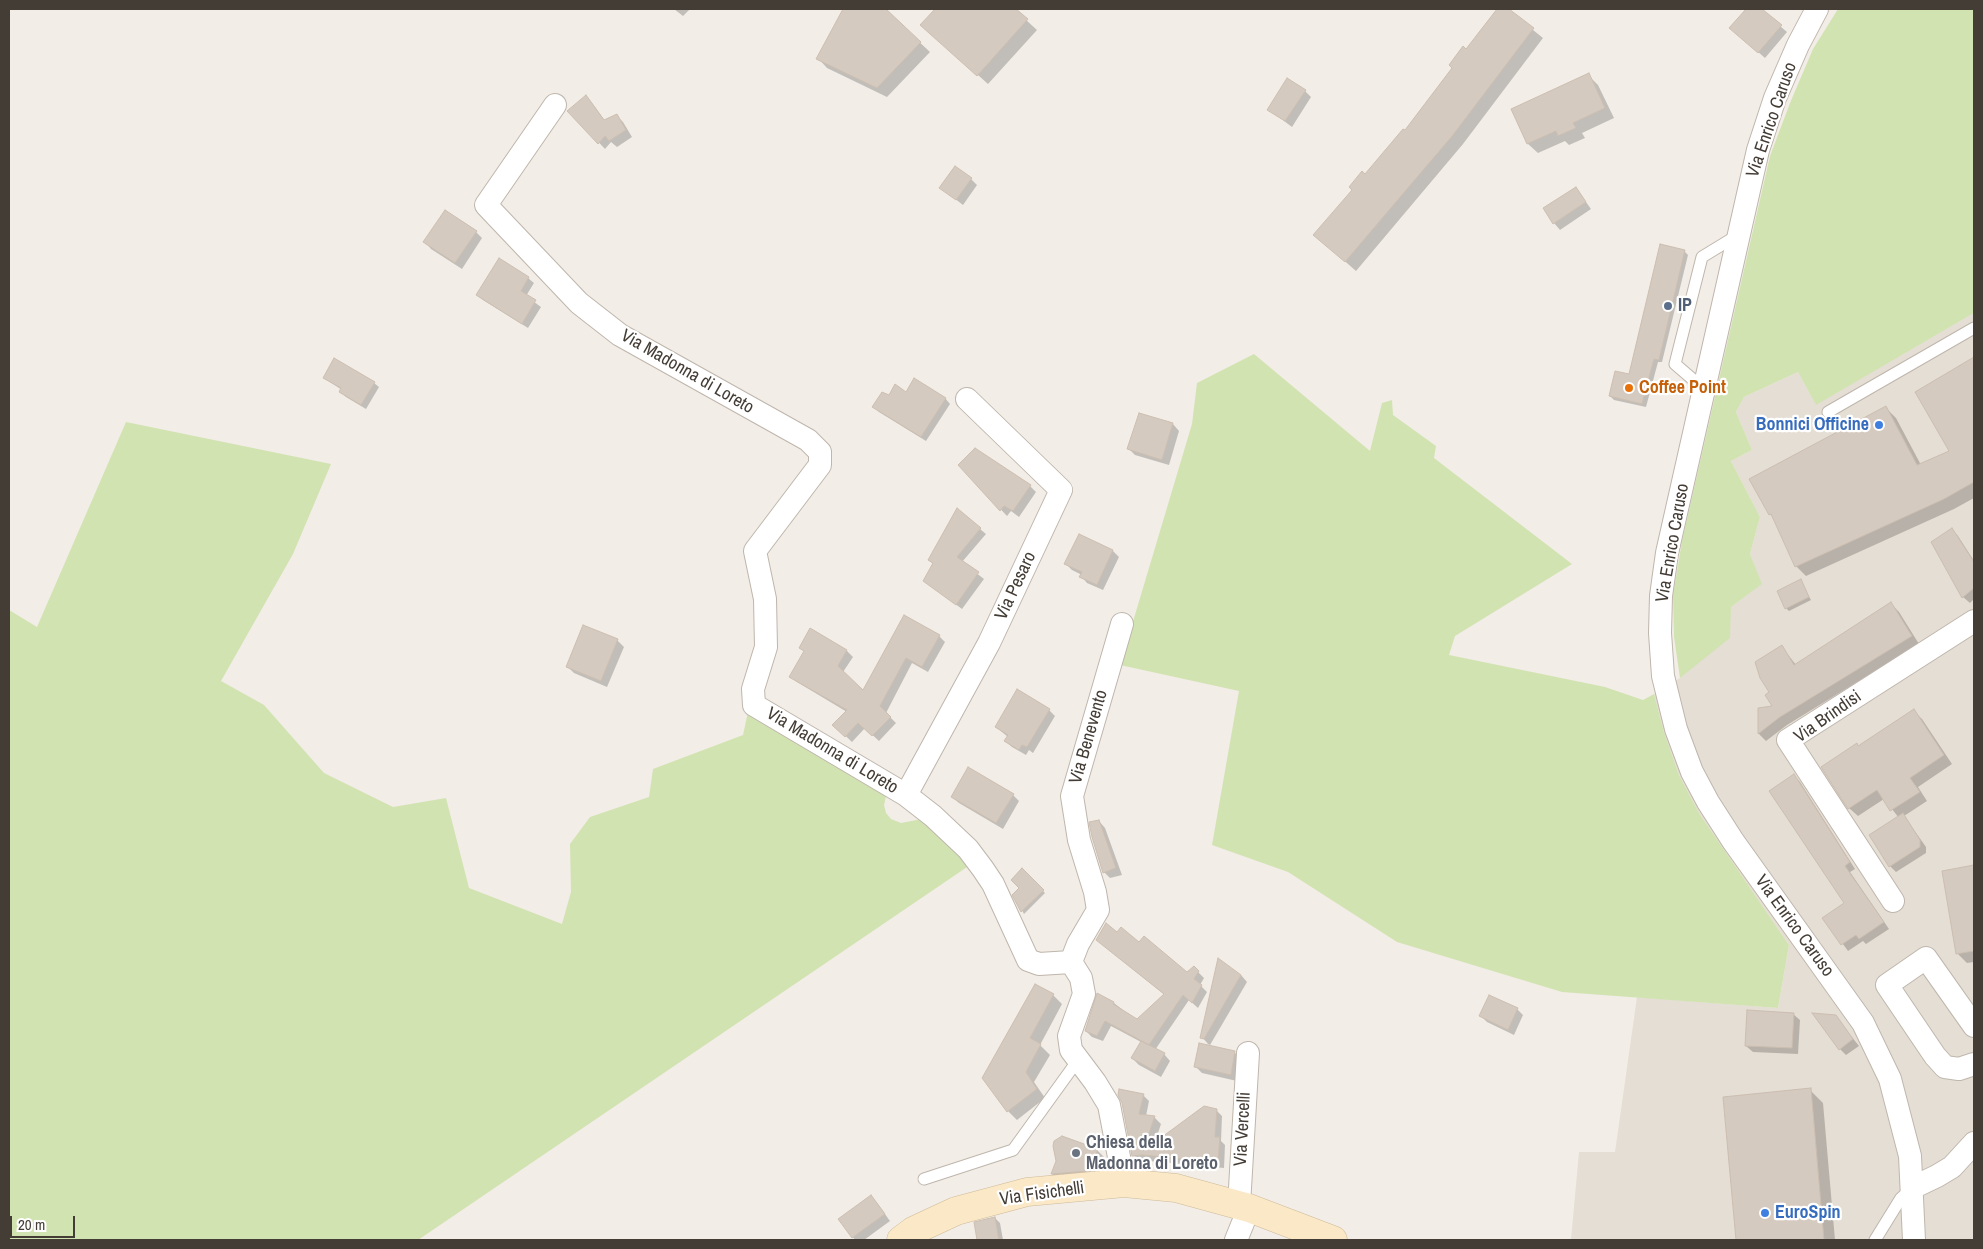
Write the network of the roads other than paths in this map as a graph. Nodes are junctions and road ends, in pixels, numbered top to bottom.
1 (1817, 9) edge
2 (555, 105) dead end
3 (1739, 234) junction
4 (1974, 328) edge
5 (1704, 389) junction
6 (967, 399) dead end
7 (1828, 412) dead end
8 (1974, 621) edge
9 (1122, 624) dead end
10 (906, 795) junction
11 (1893, 901) dead end
12 (1071, 962) junction
13 (1974, 1026) edge
14 (1248, 1053) dead end
15 (1078, 1060) junction
16 (1974, 1064) edge
17 (1974, 1143) edge
18 (924, 1179) dead end
19 (1124, 1183) junction
20 (1912, 1188) junction
21 (1244, 1207) junction
22 (901, 1240) edge
23 (1236, 1240) edge
24 (1333, 1240) edge
25 (1875, 1240) edge
26 (1914, 1240) edge

1 - 3 street, Via Enrico Caruso
2 - 10 street, Via Madonna di Loreto
3 - 5 street, Via Enrico Caruso
3 - 5 lane
4 - 7 lane
5 - 20 street, Via Enrico Caruso
6 - 10 street, Via Pesaro
8 - 11 street, Via Brindisi
9 - 12 street, Via Benevento
10 - 12 street, Via Madonna di Loreto
12 - 15 street
13 - 16 street
14 - 21 street, Via Vercelli
15 - 18 lane
15 - 19 street
17 - 20 street
19 - 21 main road, Via Fisichelli
19 - 22 main road, Via Fisichelli
20 - 25 lane
20 - 26 street, Via Enrico Caruso
21 - 23 street, Via Vercelli
21 - 24 main road, Via Fisichelli

